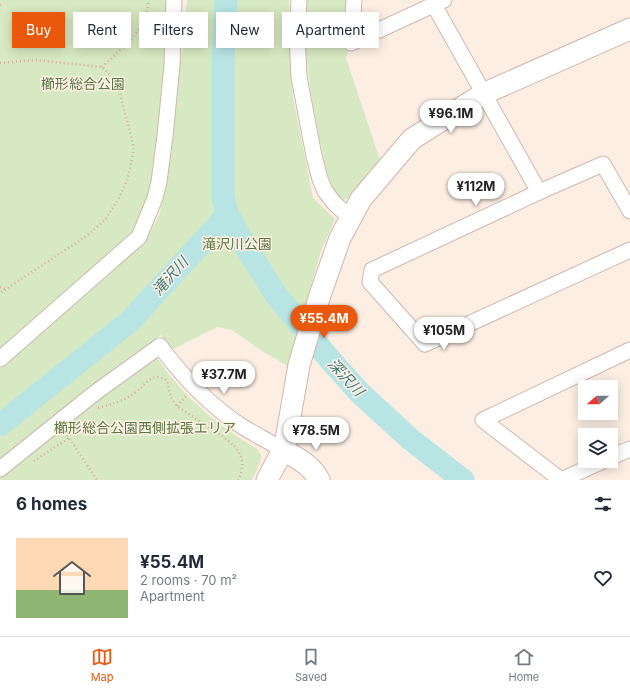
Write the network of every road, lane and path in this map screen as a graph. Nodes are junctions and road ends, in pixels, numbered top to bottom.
1 (149, 0) edge
2 (174, 0) edge
3 (299, 0) edge
4 (354, 0) edge
5 (439, 2) edge
6 (630, 29) edge
7 (0, 63) edge
8 (102, 67) junction
9 (483, 94) junction
10 (539, 192) junction
11 (630, 211) edge
12 (351, 218) junction
13 (630, 250) edge
14 (0, 287) edge
15 (6, 289) junction
16 (0, 293) edge
17 (630, 350) edge
18 (0, 359) edge
19 (192, 394) dead end
20 (177, 406) junction
21 (94, 410) dead end
22 (65, 428) junction
23 (69, 438) junction
24 (630, 449) edge
25 (283, 450) junction
26 (618, 454) edge
27 (30, 463) dead end
28 (588, 468) edge
29 (0, 469) edge
30 (97, 480) edge
31 (238, 480) edge
32 (267, 480) edge
33 (319, 480) edge
34 (561, 480) edge

1 - 8 path
2 - 18 street
3 - 12 street
4 - 5 street
5 - 9 street
6 - 9 street
7 - 8 path
8 - 15 path
9 - 10 street
9 - 12 street
10 - 11 street
10 - 13 street
12 - 25 street
14 - 15 path
15 - 16 path
17 - 34 street
19 - 20 path
20 - 21 path
20 - 31 path
22 - 23 path
22 - 25 street
22 - 29 street
23 - 27 path
23 - 30 path
24 - 26 street
25 - 32 street
25 - 33 street
28 - 34 street

